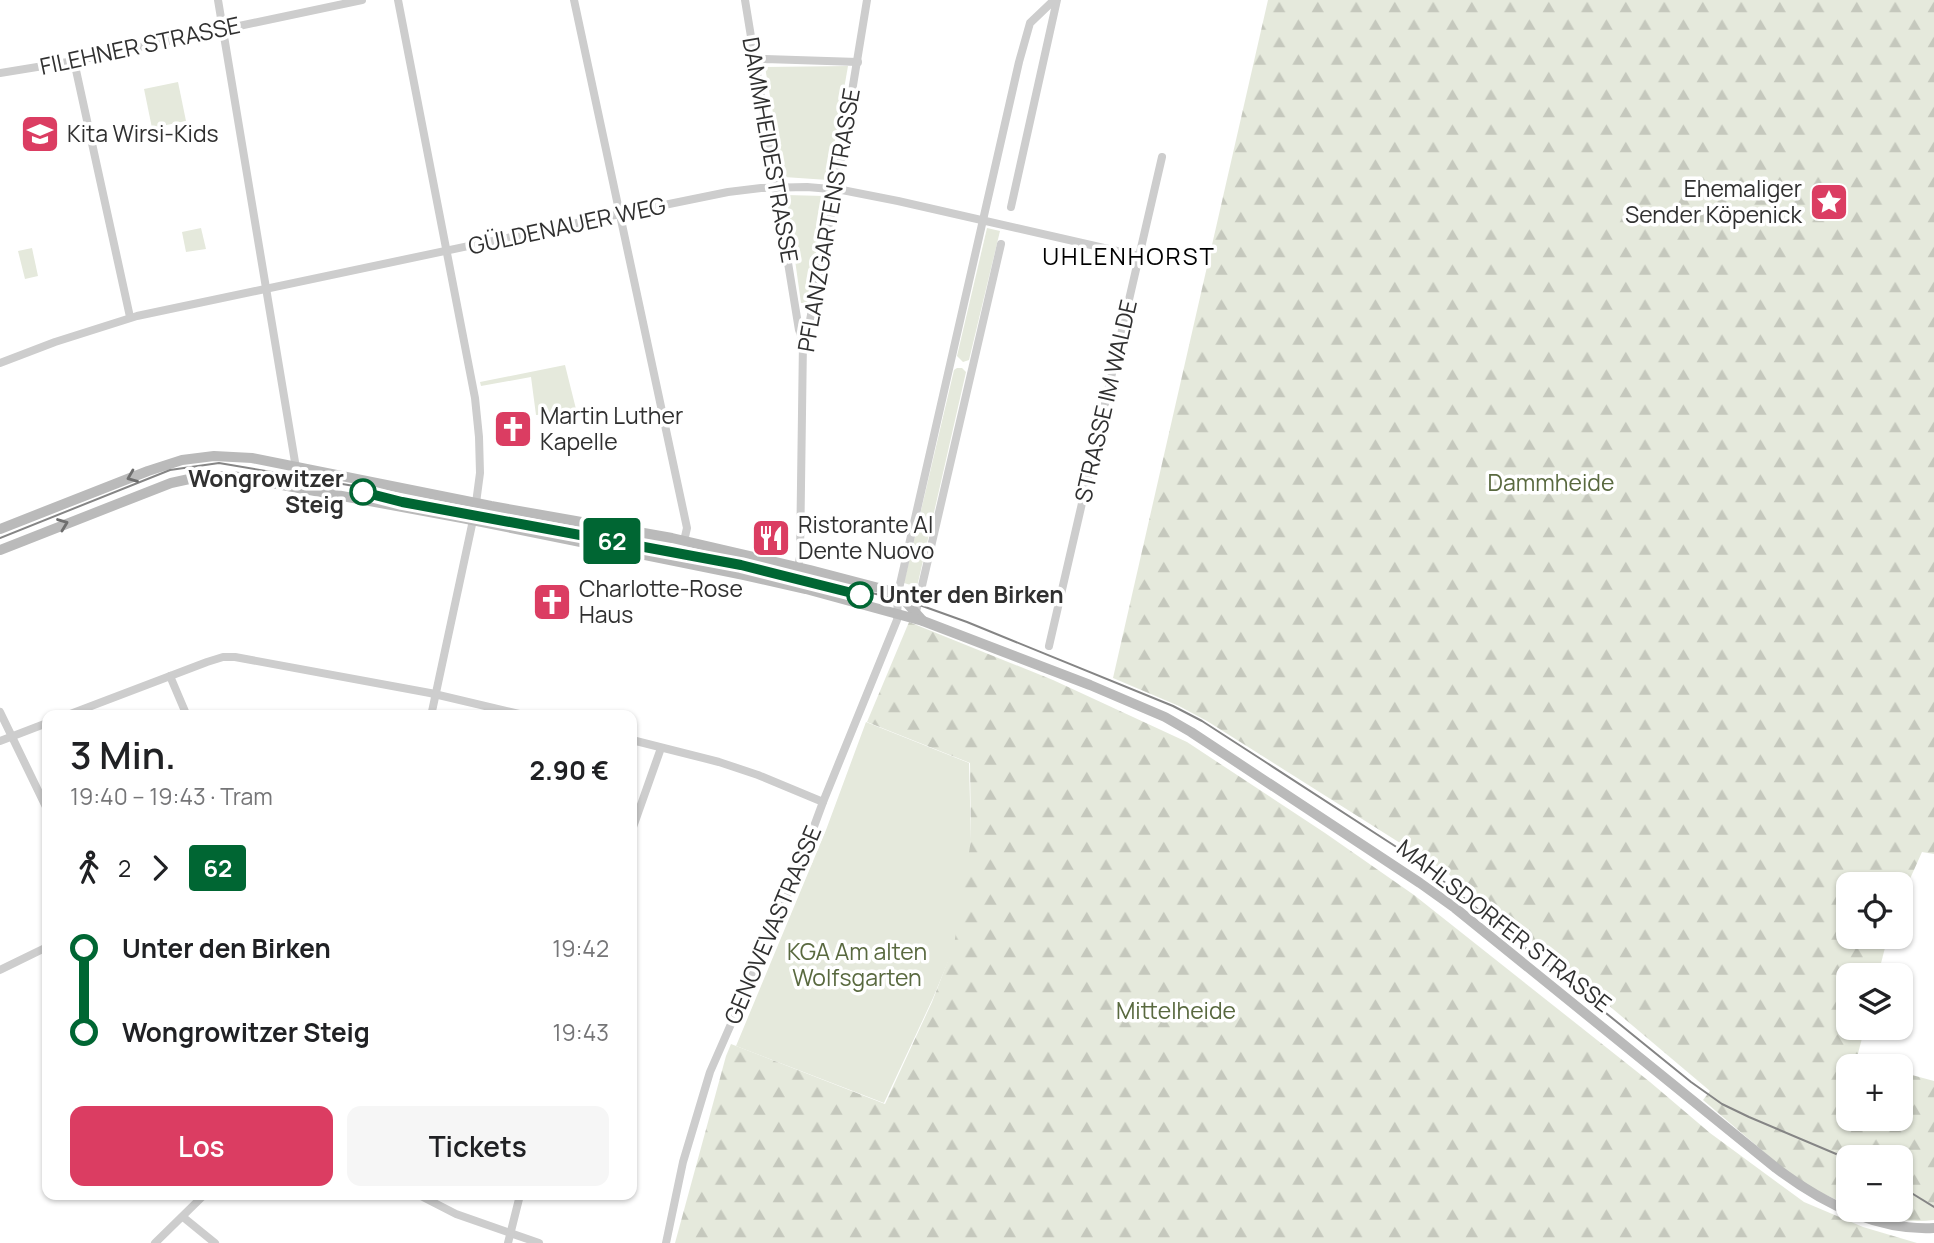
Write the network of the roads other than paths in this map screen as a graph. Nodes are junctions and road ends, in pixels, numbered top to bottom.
1 (218, 0) edge
2 (362, 0) edge
3 (398, 0) edge
4 (574, 0) edge
5 (745, 0) edge
6 (867, 0) edge
7 (1055, 0) edge
8 (223, 29) junction
9 (74, 61) junction
10 (755, 61) junction
11 (858, 62) junction
12 (0, 73) edge
13 (1162, 157) dead end
14 (777, 186) junction
15 (836, 189) junction
16 (1010, 207) dead end
17 (620, 214) junction
18 (984, 221) junction
19 (1000, 244) dead end
20 (447, 251) junction
21 (1139, 256) junction
22 (265, 289) junction
23 (130, 317) junction
24 (803, 341) junction
25 (0, 363) edge
26 (296, 468) junction
27 (293, 486) junction
28 (477, 503) junction
29 (473, 520) junction
30 (0, 529) edge
31 (684, 541) junction
32 (0, 550) edge
33 (798, 568) junction
34 (898, 593) junction
35 (897, 613) junction
36 (918, 618) junction
37 (1049, 646) dead end
38 (170, 676) junction
39 (435, 695) junction
40 (81, 710) edge
41 (184, 710) edge
42 (432, 710) edge
43 (501, 710) edge
44 (0, 712) edge
45 (42, 725) edge
46 (12, 737) junction
47 (0, 741) edge
48 (637, 741) edge
49 (662, 748) junction
50 (42, 799) edge
51 (823, 802) junction
52 (637, 816) edge
53 (42, 950) edge
54 (0, 971) edge
55 (199, 1200) edge
56 (429, 1200) edge
57 (519, 1200) edge
58 (183, 1217) junction
59 (1932, 1228) edge
60 (510, 1234) junction
61 (155, 1243) edge
62 (215, 1243) edge
63 (508, 1243) edge
64 (539, 1243) edge
65 (666, 1243) edge

1 - 8 street
2 - 8 street, FILEHNER STRASSE
3 - 20 street
4 - 17 street
5 - 10 street, DAMMHEIDESTRASSE
6 - 11 street, PFLANZGARTENSTRASSE
7 - 16 street
7 - 18 street
8 - 9 street, FILEHNER STRASSE
8 - 22 street
9 - 12 street, FILEHNER STRASSE
9 - 23 street
10 - 11 street
10 - 14 street, DAMMHEIDESTRASSE
11 - 15 street, PFLANZGARTENSTRASSE
13 - 21 street, STRASSE IM WALDE
14 - 15 street, GÜLDENAUER WEG
14 - 17 street, GÜLDENAUER WEG
14 - 24 street, DAMMHEIDESTRASSE
15 - 18 street, GÜLDENAUER WEG
15 - 24 street, PFLANZGARTENSTRASSE
17 - 20 street, GÜLDENAUER WEG
17 - 31 street
18 - 21 street, GÜLDENAUER WEG
18 - 34 street
19 - 36 street
20 - 22 street, GÜLDENAUER WEG
20 - 28 street
21 - 37 street, STRASSE IM WALDE
22 - 23 street, GÜLDENAUER WEG
22 - 26 street
23 - 25 street, GÜLDENAUER WEG
24 - 33 street, PFLANZGARTENSTRASSE
26 - 27 main road
26 - 28 main road
26 -> 30 main road
27 - 29 main road, MAHLSDORFER STRASSE
32 -> 27 main road, MAHLSDORFER STRASSE
28 - 29 main road
28 - 31 main road
29 - 35 main road, MAHLSDORFER STRASSE
29 - 39 street
31 - 33 main road
33 - 34 main road
34 - 35 street, GENOVEVASTRASSE
34 - 36 main road, MAHLSDORFER STRASSE
35 - 36 main road, MAHLSDORFER STRASSE
35 - 51 street, GENOVEVASTRASSE
36 - 59 main road, MAHLSDORFER STRASSE
38 - 39 street
38 - 40 street
38 - 41 street
39 - 42 street
39 - 43 street
44 - 46 street
45 - 46 street
46 - 47 street
46 - 50 street
48 - 49 street
49 - 51 street
49 - 52 street
51 - 65 street, GENOVEVASTRASSE
53 - 54 street
55 - 58 street
56 - 60 street
57 - 60 street
58 - 61 street
58 - 62 street
60 - 63 street
60 - 64 street

